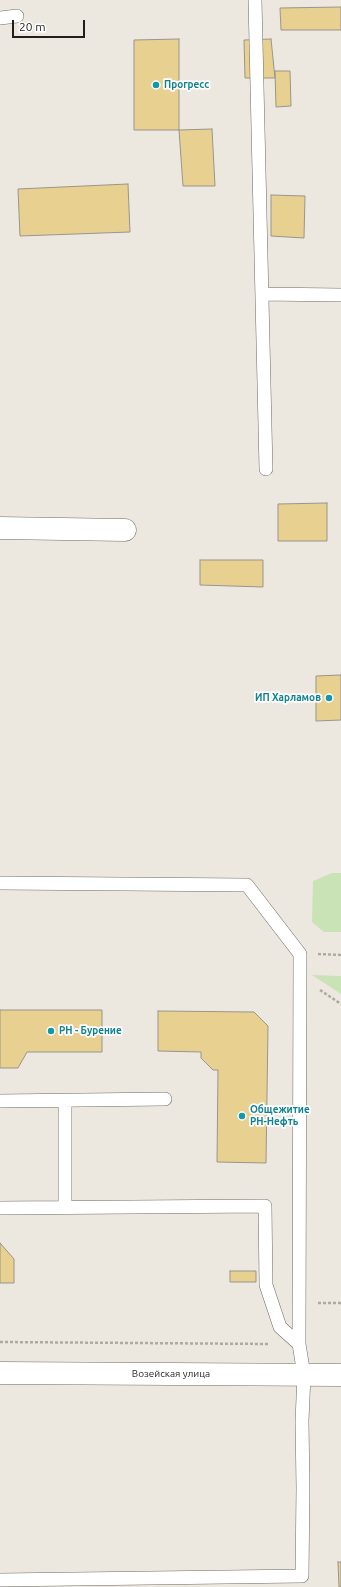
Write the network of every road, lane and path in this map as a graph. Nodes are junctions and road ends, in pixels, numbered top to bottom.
1 (255, 0) edge
2 (17, 16) dead end
3 (0, 18) edge
4 (262, 294) junction
5 (341, 295) edge
6 (266, 469) dead end
7 (0, 528) edge
8 (125, 530) dead end
9 (0, 883) edge
10 (65, 1100) junction
11 (164, 1100) dead end
12 (0, 1101) edge
13 (65, 1207) junction
14 (0, 1208) edge
15 (314, 1302) dead end
16 (341, 1303) edge
17 (0, 1342) edge
18 (300, 1344) junction
19 (0, 1373) edge
20 (304, 1374) junction
21 (341, 1375) edge
22 (0, 1580) edge

1 - 4 lane
2 - 3 lane
4 - 5 lane
4 - 6 lane
7 - 8 main road
9 - 18 lane
10 - 11 lane
10 - 12 lane
10 - 13 lane
13 - 14 lane
13 - 18 lane
15 - 16 path
17 - 18 path
18 - 20 lane
19 - 20 main road, Возейская улица
20 - 21 main road, Возейская улица
20 - 22 lane

